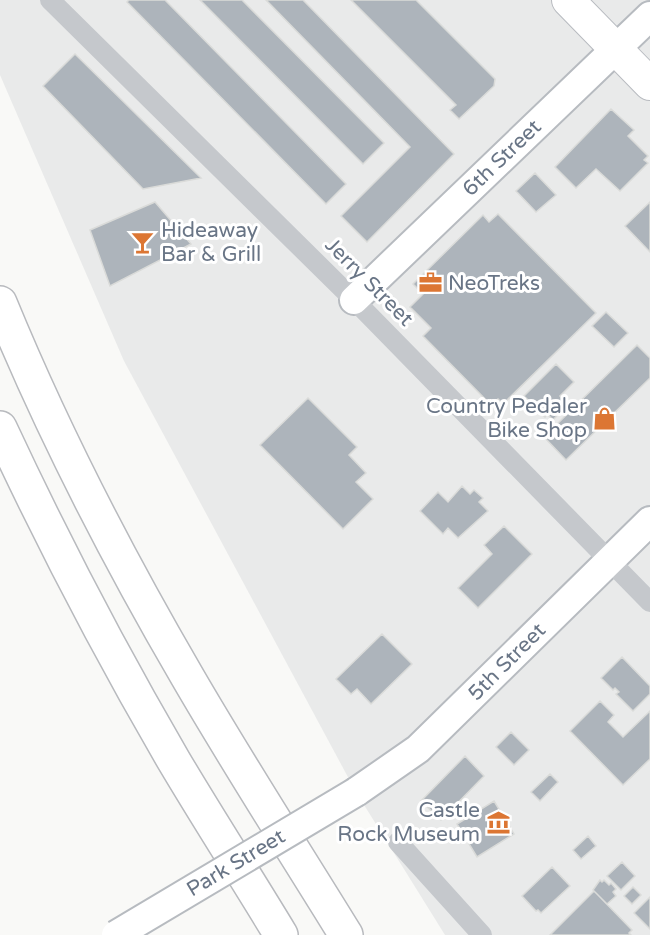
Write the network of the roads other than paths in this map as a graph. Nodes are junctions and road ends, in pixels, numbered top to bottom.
1 (50, 0) edge
2 (568, 0) edge
3 (650, 16) edge
4 (616, 49) junction
5 (650, 84) edge
6 (0, 292) edge
7 (354, 300) junction
8 (5, 316) edge
9 (0, 428) edge
10 (650, 521) edge
11 (610, 561) junction
12 (650, 602) edge
13 (356, 792) joint
14 (398, 842) dead end
15 (116, 935) edge
16 (281, 935) edge
17 (346, 935) edge
18 (482, 935) edge

1 - 7 street, Jerry Street
2 - 4 main road
3 - 4 street, 6th Street
4 - 5 main road
4 - 7 street, 6th Street
6 - 8 highway
7 - 11 street, Jerry Street
8 - 17 highway
9 - 16 highway
10 - 11 street, 5th Street
11 - 12 street, Jerry Street
11 - 13 street, 5th Street
13 - 15 street, Park Street, bridge
14 - 18 street

